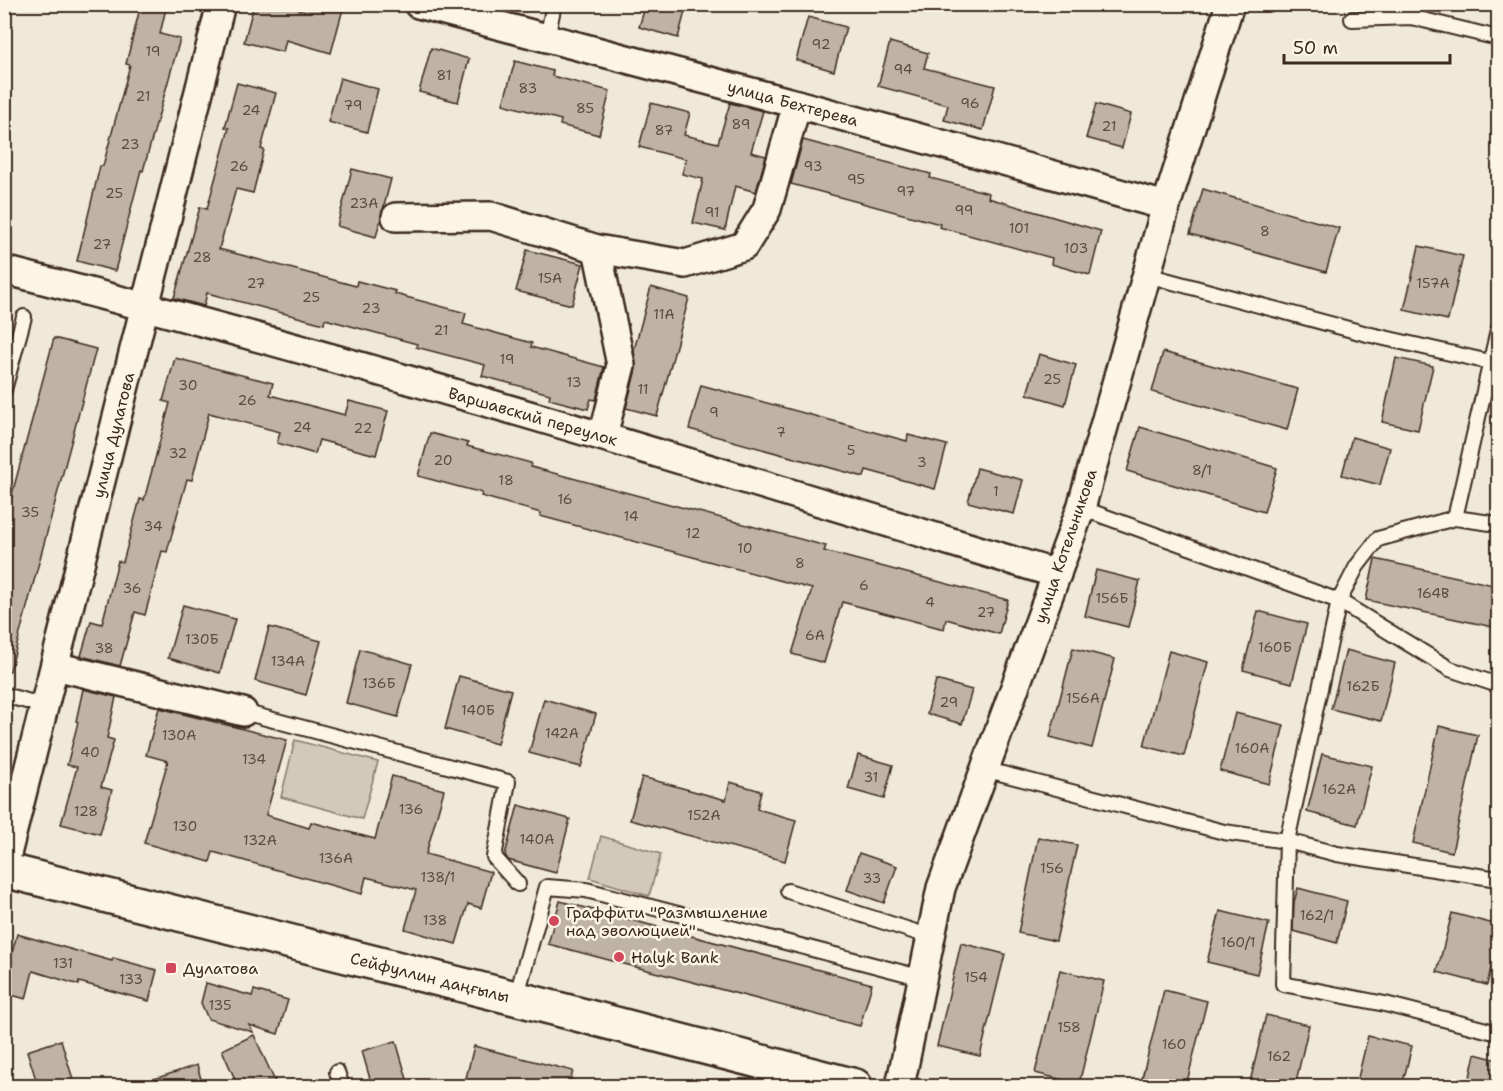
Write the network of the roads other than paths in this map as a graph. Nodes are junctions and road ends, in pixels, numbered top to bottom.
1 (221, 4) edge
2 (418, 4) edge
3 (554, 4) edge
4 (1230, 4) edge
5 (1412, 10) edge
6 (1352, 19) dead end
7 (547, 38) junction
8 (1498, 38) edge
9 (797, 104) junction
10 (1166, 206) junction
11 (396, 217) dead end
12 (597, 249) junction
13 (4, 270) edge
14 (1147, 275) junction
15 (146, 306) junction
16 (24, 318) dead end
17 (1498, 330) edge
18 (1495, 363) edge
19 (4, 390) edge
20 (603, 436) junction
21 (1081, 508) junction
22 (1455, 518) junction
23 (1498, 524) edge
24 (1057, 574) junction
25 (1339, 600) junction
26 (55, 666) junction
27 (1498, 685) edge
28 (4, 695) edge
29 (45, 706) junction
30 (243, 712) joint
31 (984, 769) junction
32 (1287, 841) junction
33 (4, 868) edge
34 (1498, 879) edge
35 (518, 884) dead end
36 (788, 891) dead end
37 (931, 937) junction
38 (923, 978) junction
39 (515, 998) junction
40 (1498, 1033) edge
41 (337, 1072) dead end
42 (342, 1086) edge
43 (855, 1086) edge
44 (900, 1086) edge

1 - 15 street, улица Дулатова
2 - 7 street, улица Бехтерева
3 - 7 lane
4 - 10 street, улица Котельникова
5 - 6 lane
5 - 8 lane
7 - 9 street, улица Бехтерева
9 - 10 street, улица Бехтерева
9 - 12 street
10 - 14 street, улица Котельникова
11 - 12 street
12 - 20 street
13 - 15 street, Варшавский переулок
14 - 18 lane
14 - 21 street, улица Котельникова
15 - 20 street, Варшавский переулок
15 - 26 street, улица Дулатова
16 - 19 lane
17 - 18 lane
18 - 22 lane
20 - 24 street, Варшавский переулок
21 - 24 street, улица Котельникова
21 - 25 lane
22 - 23 lane
22 - 25 lane
24 - 31 street, улица Котельникова
25 - 27 lane
25 - 32 lane
26 - 29 street, улица Дулатова
26 - 30 street
28 - 29 lane
29 - 33 street, улица Дулатова
30 - 35 lane
31 - 32 lane
31 - 37 street, улица Котельникова
32 - 34 lane
32 - 40 lane
33 - 39 main road, Сейфуллин даңғылы
36 - 37 lane
37 - 38 street, улица Котельникова
38 - 39 lane
38 - 44 street, улица Котельникова
39 - 43 main road, Сейфуллин даңғылы
41 - 42 lane

